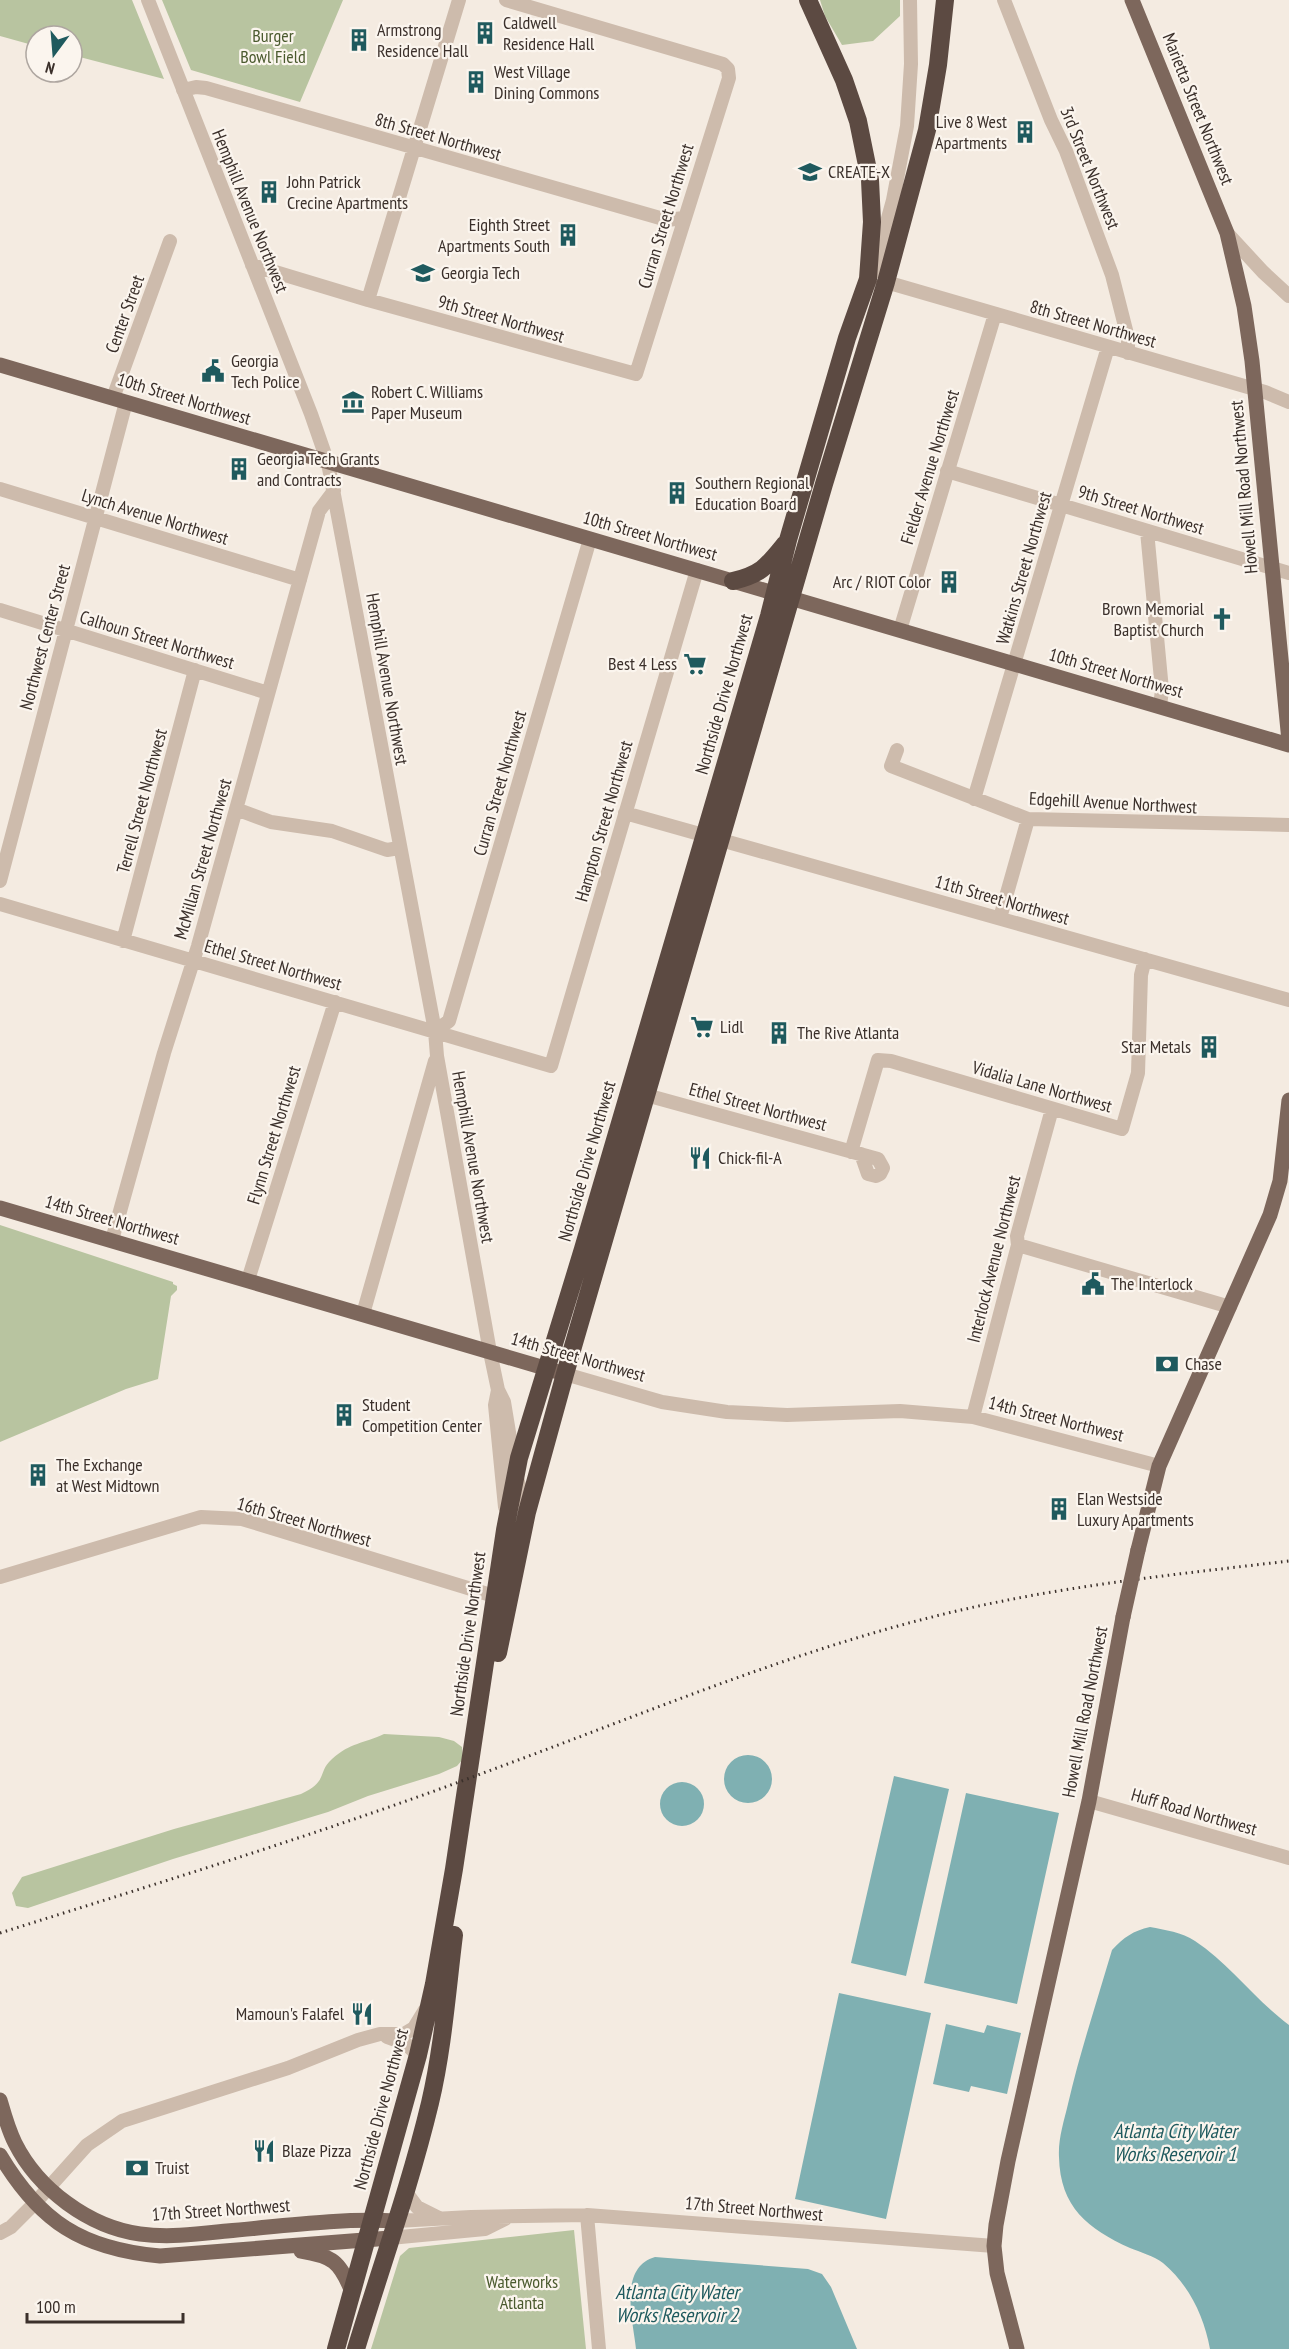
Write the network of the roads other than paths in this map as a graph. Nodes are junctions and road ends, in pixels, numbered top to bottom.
1 (148, 0) edge
2 (459, 0) edge
3 (506, 0) edge
4 (808, 0) edge
5 (910, 0) edge
6 (945, 0) edge
7 (1004, 0) edge
8 (1132, 0) edge
9 (183, 90) junction
10 (414, 149) junction
11 (893, 200) junction
12 (684, 218) junction
13 (1227, 233) junction
14 (170, 242) dead end
15 (252, 265) junction
16 (881, 277) junction
17 (1289, 296) edge
18 (368, 300) junction
19 (994, 314) junction
20 (1108, 347) junction
21 (1128, 353) junction
22 (0, 365) edge
23 (636, 374) joint
24 (1255, 390) junction
25 (119, 400) junction
26 (1289, 402) edge
27 (328, 463) junction
28 (947, 471) junction
29 (0, 489) edge
30 (334, 491) junction
31 (1060, 505) junction
32 (95, 518) junction
33 (1147, 531) junction
34 (590, 539) junction
35 (788, 540) junction
36 (1271, 568) junction
37 (697, 570) junction
38 (1289, 573) edge
39 (300, 580) junction
40 (733, 581) junction
41 (783, 596) junction
42 (0, 610) edge
43 (65, 630) junction
44 (900, 630) junction
45 (1015, 664) junction
46 (195, 670) junction
47 (268, 693) junction
48 (1160, 706) junction
49 (1289, 743) edge
50 (897, 750) dead end
51 (974, 799) junction
52 (236, 808) junction
53 (625, 813) junction
54 (1028, 819) junction
55 (1289, 825) edge
56 (712, 838) junction
57 (399, 848) junction
58 (0, 881) edge
59 (0, 904) edge
60 (1000, 918) junction
61 (123, 941) junction
62 (1145, 959) junction
63 (192, 960) junction
64 (658, 993) junction
65 (1289, 1000) edge
66 (335, 1002) junction
67 (435, 1031) junction
68 (437, 1056) junction
69 (535, 1061) joint
70 (646, 1095) junction
71 (1289, 1100) edge
72 (1052, 1109) junction
73 (856, 1153) joint
74 (1284, 1181) edge
75 (0, 1208) edge
76 (112, 1240) junction
77 (1018, 1245) junction
78 (248, 1280) junction
79 (1230, 1307) junction
80 (363, 1314) junction
81 (490, 1352) junction
82 (546, 1368) junction
83 (565, 1374) junction
84 (498, 1390) junction
85 (972, 1418) junction
86 (1159, 1466) junction
87 (516, 1475) junction
88 (527, 1512) junction
89 (507, 1521) junction
90 (0, 1577) edge
91 (494, 1596) junction
92 (1089, 1801) junction
93 (1289, 1858) edge
94 (430, 2002) junction
95 (380, 2034) junction
96 (418, 2055) junction
97 (0, 2100) edge
98 (0, 2155) edge
99 (50, 2187) junction
100 (405, 2191) junction
101 (34, 2204) junction
102 (587, 2215) junction
103 (510, 2217) junction
104 (373, 2220) junction
105 (444, 2220) junction
106 (393, 2230) junction
107 (0, 2233) edge
108 (368, 2240) junction
109 (994, 2246) junction
110 (274, 2247) junction
111 (352, 2292) junction
112 (336, 2349) edge
113 (356, 2349) edge
114 (599, 2349) edge
115 (1017, 2349) edge

1 - 9 street, Hemphill Avenue Northwest
2 - 10 street
3 - 12 street, Curran Street Northwest
4 - 16 highway, Northside Drive Northwest
5 - 11 street
6 - 16 highway, Northside Drive Northwest
7 - 21 street, 3rd Street Northwest
8 - 13 main road, Marietta Street Northwest
9 - 10 street, 8th Street Northwest
9 - 15 street, Hemphill Avenue Northwest
10 - 12 street, 8th Street Northwest
10 - 18 street
11 - 16 street
11 - 16 street
12 - 23 street, Curran Street Northwest
13 - 17 street
13 - 24 main road, Howell Mill Road Northwest
14 - 25 street, Center Street
15 - 18 street, 9th Street Northwest
15 - 27 street, Hemphill Avenue Northwest
16 - 19 street, 8th Street Northwest
16 - 35 highway, Northside Drive Northwest
16 - 41 highway, Northside Drive Northwest
18 - 23 street, 9th Street Northwest
19 - 20 street, 8th Street Northwest
19 - 28 street, Fielder Avenue Northwest
20 - 21 street, 8th Street Northwest
20 - 31 street, Watkins Street Northwest
21 - 24 street, 8th Street Northwest
22 - 25 main road, 10th Street Northwest
24 - 26 street, 8th Street Northwest
24 - 36 main road, Howell Mill Road Northwest
25 - 27 main road, 10th Street Northwest
25 - 32 street, Northwest Center Street
27 - 30 street, Hemphill Avenue Northwest
27 - 34 main road, 10th Street Northwest
28 - 31 street, 9th Street Northwest
28 - 44 street, Fielder Avenue Northwest
29 - 32 street, Lynch Avenue Northwest
30 - 39 street, McMillan Street Northwest
30 - 57 street, Hemphill Avenue Northwest
31 - 33 street, 9th Street Northwest
31 - 45 street, Watkins Street Northwest
32 - 39 street, Lynch Avenue Northwest
32 - 43 street, Northwest Center Street
33 - 36 street, 9th Street Northwest
33 - 48 street
34 - 37 main road, 10th Street Northwest
34 - 67 street, Curran Street Northwest
35 - 40 highway
35 - 41 highway, Northside Drive Northwest
36 - 38 street, 9th Street Northwest
36 - 49 main road, Howell Mill Road Northwest
37 - 40 main road, 10th Street Northwest
37 - 53 street, Hampton Street Northwest
39 - 47 street, McMillan Street Northwest
40 - 41 main road, 10th Street Northwest
41 - 44 main road, 10th Street Northwest
41 - 56 highway, Northside Drive Northwest
42 - 43 street, Calhoun Street Northwest
43 - 46 street, Calhoun Street Northwest
43 - 58 street, Northwest Center Street
44 - 45 main road, 10th Street Northwest
45 - 48 main road, 10th Street Northwest
45 - 51 street, Watkins Street Northwest
46 - 47 street, Calhoun Street Northwest
46 - 61 street, Terrell Street Northwest
47 - 52 street, McMillan Street Northwest
48 - 49 main road, 10th Street Northwest
50 - 51 street, Edgehill Avenue Northwest
51 - 54 street, Edgehill Avenue Northwest
52 - 57 street
52 - 63 street, McMillan Street Northwest
53 - 56 street, 11th Street Northwest
53 - 69 street, Hampton Street Northwest
54 - 55 street, Edgehill Avenue Northwest
54 - 60 street
56 - 60 street, 11th Street Northwest
56 - 64 highway, Northside Drive Northwest
56 - 70 highway, Northside Drive Northwest
57 - 67 street, Hemphill Avenue Northwest
59 - 61 street, Ethel Street Northwest
60 - 62 street, 11th Street Northwest
61 - 63 street, Ethel Street Northwest
62 - 65 street, 11th Street Northwest
62 - 72 street, Vidalia Lane Northwest
63 - 66 street, Ethel Street Northwest
63 - 76 street, McMillan Street Northwest
64 - 70 highway
64 - 82 highway, Northside Drive Northwest
66 - 67 street, Ethel Street Northwest
66 - 78 street, Flynn Street Northwest
67 - 68 street, Hemphill Avenue Northwest
67 - 69 street, Ethel Street Northwest
68 - 80 street
68 - 81 street, Hemphill Avenue Northwest
70 - 73 street, Ethel Street Northwest
70 - 83 highway, Northside Drive Northwest
71 - 74 main road, Howell Mill Road Northwest
72 - 73 street, Vidalia Lane Northwest
72 - 77 street, Interlock Avenue Northwest
74 - 79 main road, Howell Mill Road Northwest
75 - 76 main road, 14th Street Northwest
76 - 78 main road, 14th Street Northwest
77 - 79 street
77 - 85 street, Interlock Avenue Northwest
78 - 80 main road, 14th Street Northwest
79 - 86 main road, Howell Mill Road Northwest
80 - 81 main road, 14th Street Northwest
81 - 82 main road, 14th Street Northwest
81 - 84 street, Hemphill Avenue Northwest
82 - 83 main road, 14th Street Northwest
82 - 87 highway, Northside Drive Northwest
83 - 85 street, 14th Street Northwest
83 - 88 highway, Northside Drive Northwest
84 - 87 street, Hemphill Avenue Northwest
84 - 89 street, Hemphill Avenue Northwest
85 - 86 street, 14th Street Northwest
86 - 92 main road, Howell Mill Road Northwest, bridge
87 - 88 street, Hemphill Avenue Northwest
87 - 89 highway, Northside Drive Northwest
88 - 100 highway, Northside Drive Northwest
89 - 91 highway, Northside Drive Northwest
90 - 91 street, 16th Street Northwest
91 - 94 highway, Northside Drive Northwest
92 - 93 street, Huff Road Northwest
92 - 109 main road, Howell Mill Road Northwest
94 - 95 street
94 - 96 highway, Northside Drive Northwest
95 - 96 street
95 - 99 street
96 - 104 highway, Northside Drive Northwest
97 - 99 main road, 17th Street Northwest
98 - 101 main road, 17th Street Northwest
99 - 101 street
99 - 104 main road, 17th Street Northwest
100 - 105 street
100 - 106 highway, Northside Drive Northwest
101 - 107 street
101 - 110 main road, 17th Street Northwest
102 - 103 street, 17th Street Northwest
102 - 109 street, 17th Street Northwest
102 - 114 street
103 - 105 street, 17th Street Northwest
103 - 106 street, 17th Street Northwest
104 - 106 main road, 17th Street Northwest
104 - 108 highway, Northside Drive Northwest
105 - 106 street, 17th Street Northwest
106 - 108 main road, 17th Street Northwest
106 - 113 highway, Northside Drive Northwest
108 - 110 main road, 17th Street Northwest
108 - 111 highway, Northside Drive Northwest
109 - 115 main road, Howell Mill Road Northwest
110 - 111 main road
111 - 112 highway, Northside Drive Northwest

